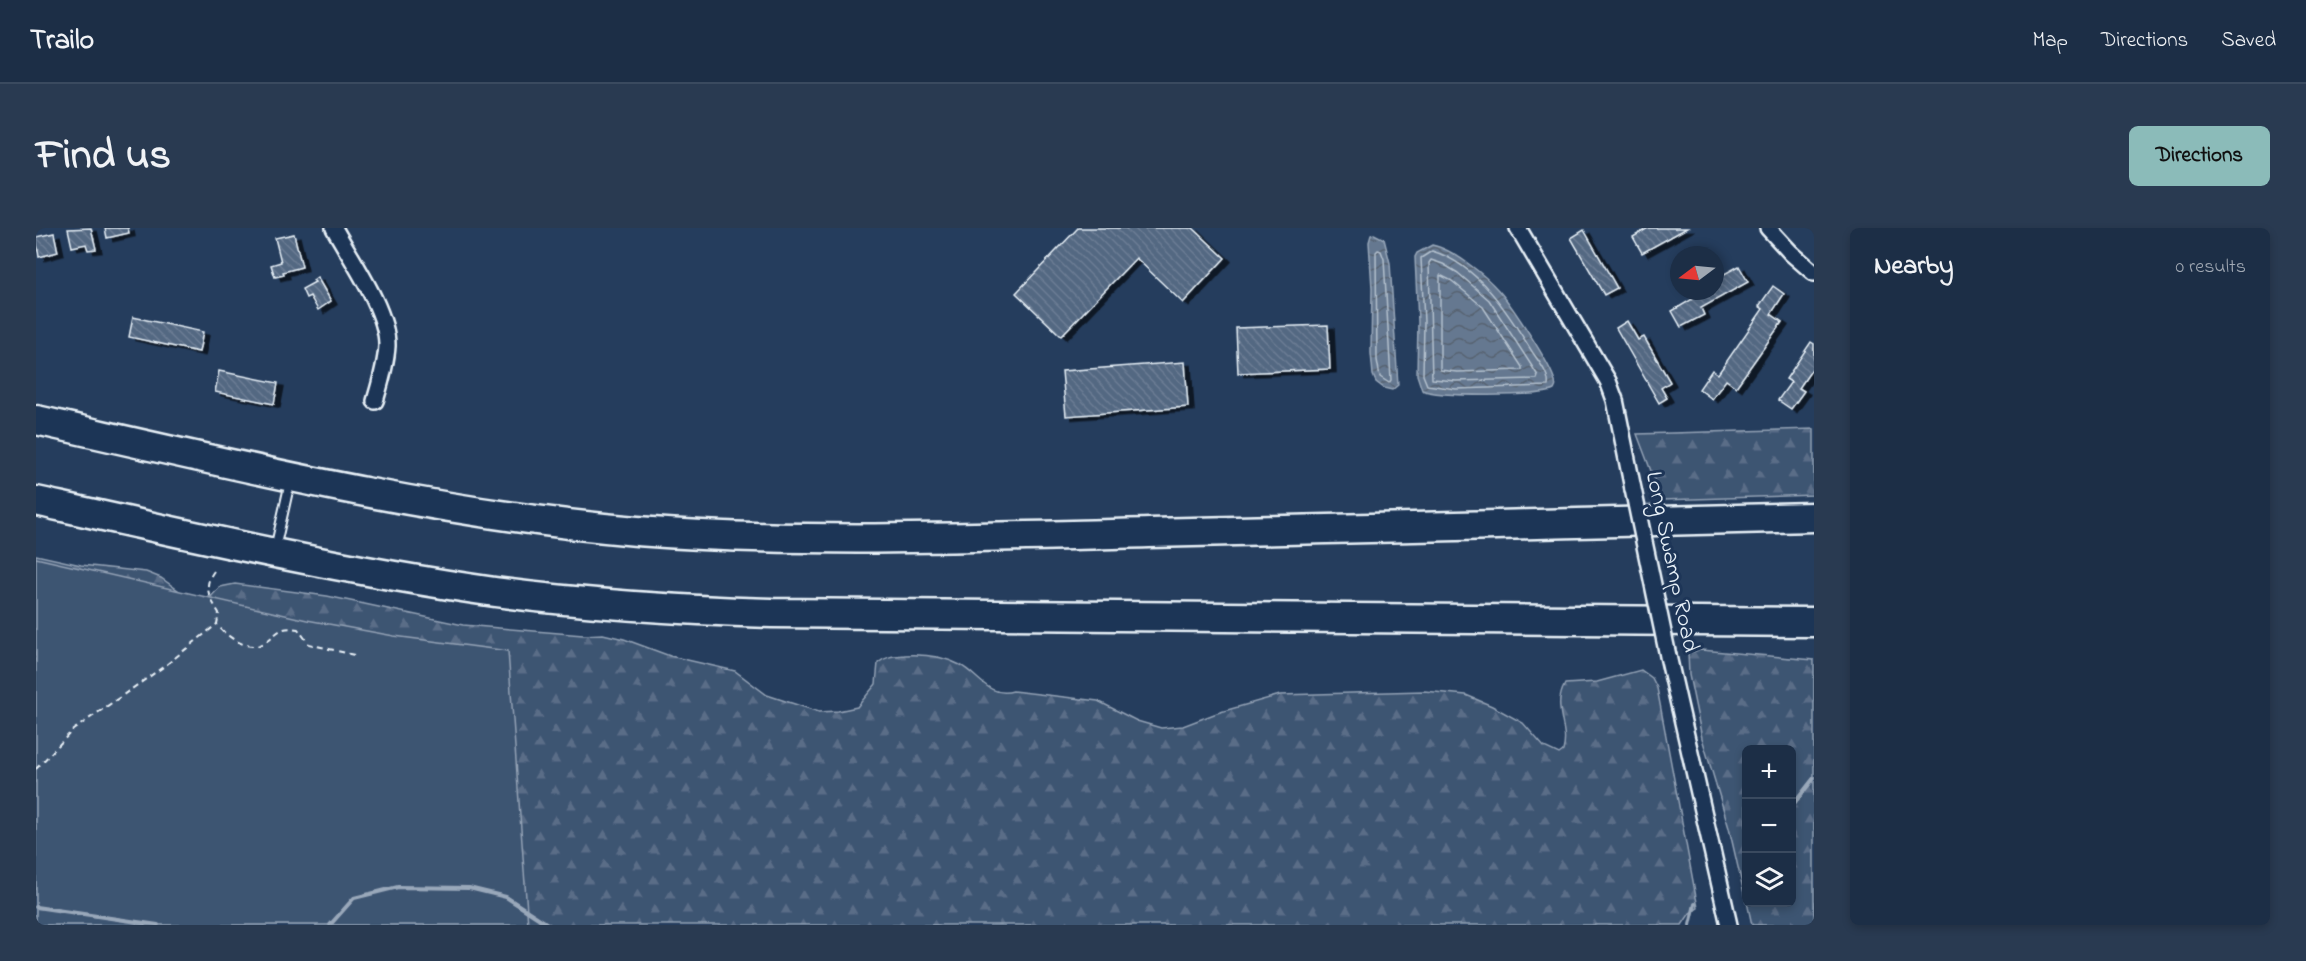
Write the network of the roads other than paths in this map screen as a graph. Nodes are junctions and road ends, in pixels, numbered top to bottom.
1 (334, 228) edge
2 (1518, 228) edge
3 (1768, 228) edge
4 (1813, 270) edge
5 (375, 402) dead end
6 (36, 420) edge
7 (291, 477) junction
8 (36, 501) edge
9 (1814, 517) edge
10 (274, 553) junction
11 (1814, 622) edge
12 (1729, 925) edge

1 - 5 street
2 - 12 street, Long Swamp Road, bridge
3 - 4 street
6 - 7 highway
7 - 9 highway
7 - 10 lane
8 - 10 highway
10 - 11 highway

